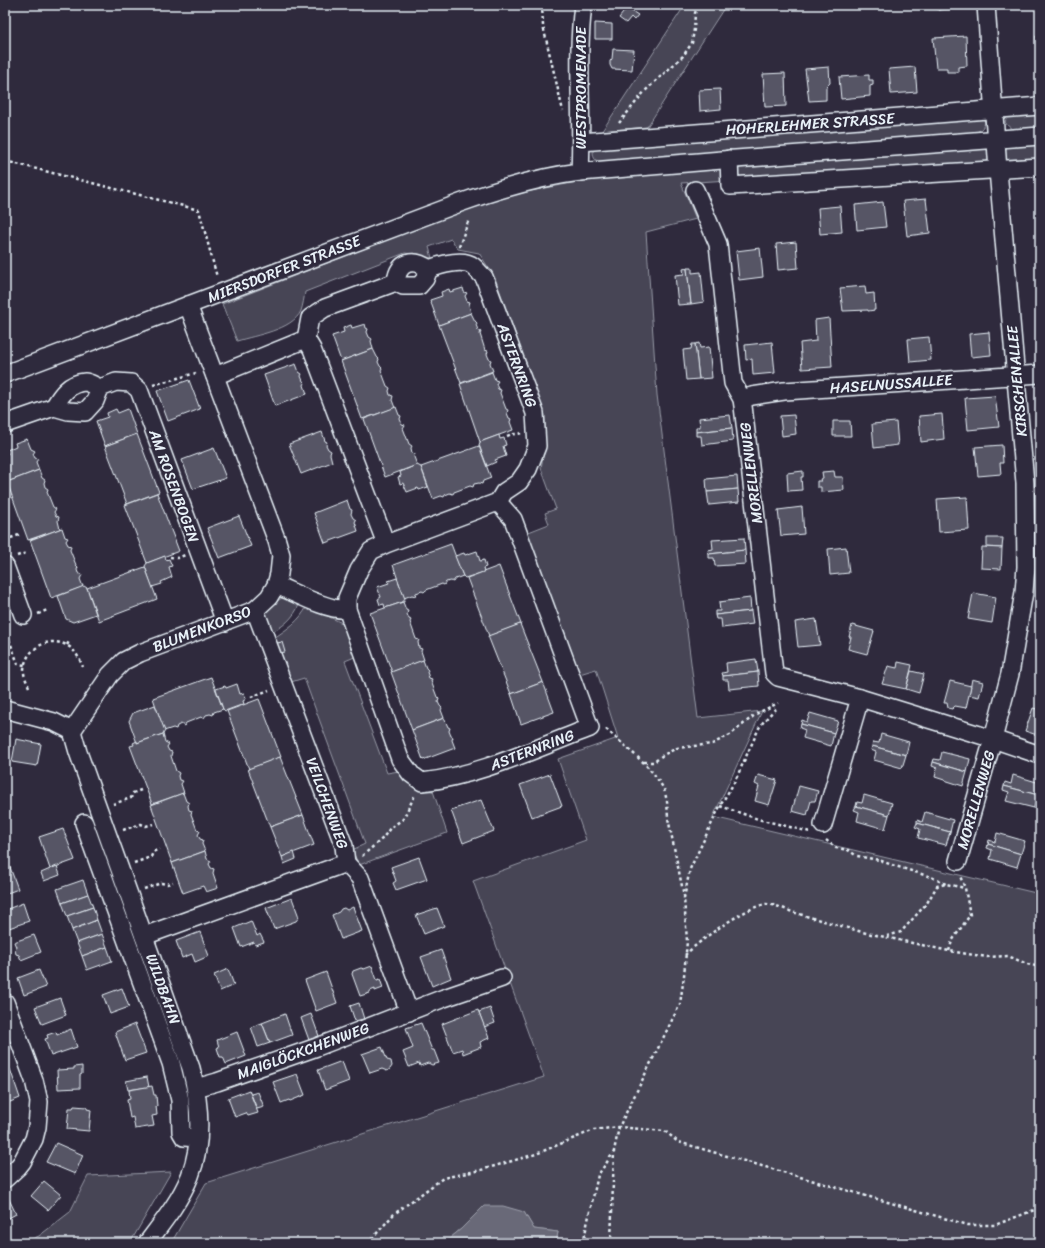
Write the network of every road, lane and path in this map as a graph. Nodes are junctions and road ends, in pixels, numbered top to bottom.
1 (542, 5) edge
2 (583, 5) edge
3 (698, 5) edge
4 (986, 5) edge
5 (1040, 106) edge
6 (994, 110) junction
7 (564, 113) dead end
8 (1040, 136) edge
9 (616, 139) junction
10 (996, 140) junction
11 (581, 142) junction
12 (729, 159) junction
13 (5, 160) edge
14 (1040, 167) edge
15 (998, 170) junction
16 (573, 173) junction
17 (695, 190) dead end
18 (469, 219) dead end
19 (454, 262) junction
20 (222, 292) junction
21 (188, 305) junction
22 (306, 339) junction
23 (5, 374) edge
24 (208, 374) junction
25 (1016, 374) junction
26 (1040, 374) edge
27 (100, 388) junction
28 (139, 390) junction
29 (742, 399) junction
30 (54, 407) junction
31 (5, 424) edge
32 (498, 502) junction
33 (20, 535) dead end
34 (5, 540) edge
35 (386, 544) junction
36 (5, 566) edge
37 (1033, 568) edge
38 (276, 585) junction
39 (347, 609) junction
40 (255, 610) junction
41 (23, 615) dead end
42 (225, 622) junction
43 (5, 628) edge
44 (70, 640) dead end
45 (67, 645) junction
46 (25, 665) junction
47 (83, 667) dead end
48 (29, 687) dead end
49 (860, 698) junction
50 (778, 703) dead end
51 (777, 707) dead end
52 (5, 709) edge
53 (590, 728) junction
54 (72, 731) junction
55 (994, 739) junction
56 (1040, 755) edge
57 (643, 762) junction
58 (422, 782) junction
59 (141, 790) dead end
60 (113, 804) dead end
61 (720, 806) junction
62 (84, 823) dead end
63 (153, 824) dead end
64 (123, 831) dead end
65 (820, 832) junction
66 (159, 849) dead end
67 (116, 860) junction
68 (958, 860) joint
69 (134, 863) dead end
70 (346, 863) junction
71 (100, 866) junction
72 (173, 882) dead end
73 (946, 884) junction
74 (965, 888) junction
75 (143, 889) dead end
76 (684, 898) junction
77 (144, 936) junction
78 (887, 936) junction
79 (949, 951) junction
80 (151, 955) junction
81 (686, 955) junction
82 (134, 962) junction
83 (1040, 967) edge
84 (502, 978) dead end
85 (5, 1002) edge
86 (409, 1012) junction
87 (182, 1041) junction
88 (166, 1048) junction
89 (196, 1088) junction
90 (619, 1127) junction
91 (198, 1138) junction
92 (614, 1151) junction
93 (5, 1179) edge
94 (1040, 1206) edge
95 (147, 1243) edge
96 (368, 1243) edge
97 (583, 1243) edge
98 (611, 1243) edge

1 - 7 path
2 - 11 street, WESTPROMENADE
3 - 9 path
4 - 6 street, KIRSCHENALLEE
5 - 6 street, HOHERLEHMER STRASSE
6 - 9 street, HOHERLEHMER STRASSE
6 - 10 street, KIRSCHENALLEE
8 - 10 street, HOHERLEHMER STRASSE
9 - 11 street, HOHERLEHMER STRASSE
10 - 12 street, HOHERLEHMER STRASSE
10 - 15 street, KIRSCHENALLEE
11 - 16 street, WESTPROMENADE
12 - 15 street, HOHERLEHMER STRASSE
12 - 16 street, HOHERLEHMER STRASSE
13 - 20 path
14 - 15 street, HOHERLEHMER STRASSE
15 - 25 street, KIRSCHENALLEE
16 - 20 street, MIERSDORFER STRASSE
17 - 29 street, MORELLENWEG
18 - 19 path
19 - 22 street, ASTERNRING
19 - 32 street, ASTERNRING
20 - 21 street, MIERSDORFER STRASSE
21 - 23 street, MIERSDORFER STRASSE
21 - 24 street, BLUMENKORSO
22 - 24 street
22 - 35 street
24 - 28 path
24 - 38 street, BLUMENKORSO
25 - 26 street, HASELNUSSALLEE
25 - 29 street, HASELNUSSALLEE
25 - 37 street, KIRSCHENALLEE
27 - 28 street
27 - 30 street
27 - 30 street
28 - 42 street, AM ROSENBOGEN
29 - 49 street, MORELLENWEG
30 - 31 street
32 - 35 street, ASTERNRING
32 - 53 street, ASTERNRING
33 - 34 path
35 - 39 street, ASTERNRING
36 - 41 street
37 - 55 street, KIRSCHENALLEE
38 - 39 street
38 - 40 street, BLUMENKORSO
39 - 58 street, ASTERNRING
40 - 42 street, BLUMENKORSO
40 - 70 street, VEILCHENWEG
42 - 54 street, BLUMENKORSO
43 - 46 path
44 - 45 path
45 - 46 path
45 - 47 path
46 - 48 path
49 - 55 street, MORELLENWEG
49 - 65 street
50 - 57 path
51 - 61 path
52 - 54 street
53 - 57 path
53 - 58 street, ASTERNRING
54 - 67 street, WILDBAHN
55 - 56 street, MORELLENWEG
55 - 68 street, MORELLENWEG
57 - 76 path
58 - 70 path
59 - 60 path
61 - 65 path
61 - 76 path
62 - 71 street
63 - 64 path
65 - 73 path
66 - 69 path
67 - 71 street
67 - 77 street, WILDBAHN
68 - 74 path
70 - 77 street, VEILCHENWEG
70 - 86 street
71 - 82 street
72 - 75 path
73 - 74 path
73 - 78 path
74 - 79 path
76 - 81 path
77 - 80 street, WILDBAHN
78 - 79 path
78 - 81 path
79 - 83 path
80 - 82 street
80 - 87 street, WILDBAHN
81 - 90 path
82 - 88 street
84 - 86 street, MAIGLÖCKCHENWEG
85 - 93 street
86 - 89 street, MAIGLÖCKCHENWEG
87 - 88 street
87 - 89 street, WILDBAHN
88 - 91 street
89 - 91 street, WILDBAHN
90 - 92 path
90 - 94 path
90 - 96 path
91 - 95 street, WILDBAHN
92 - 97 path
92 - 98 path

